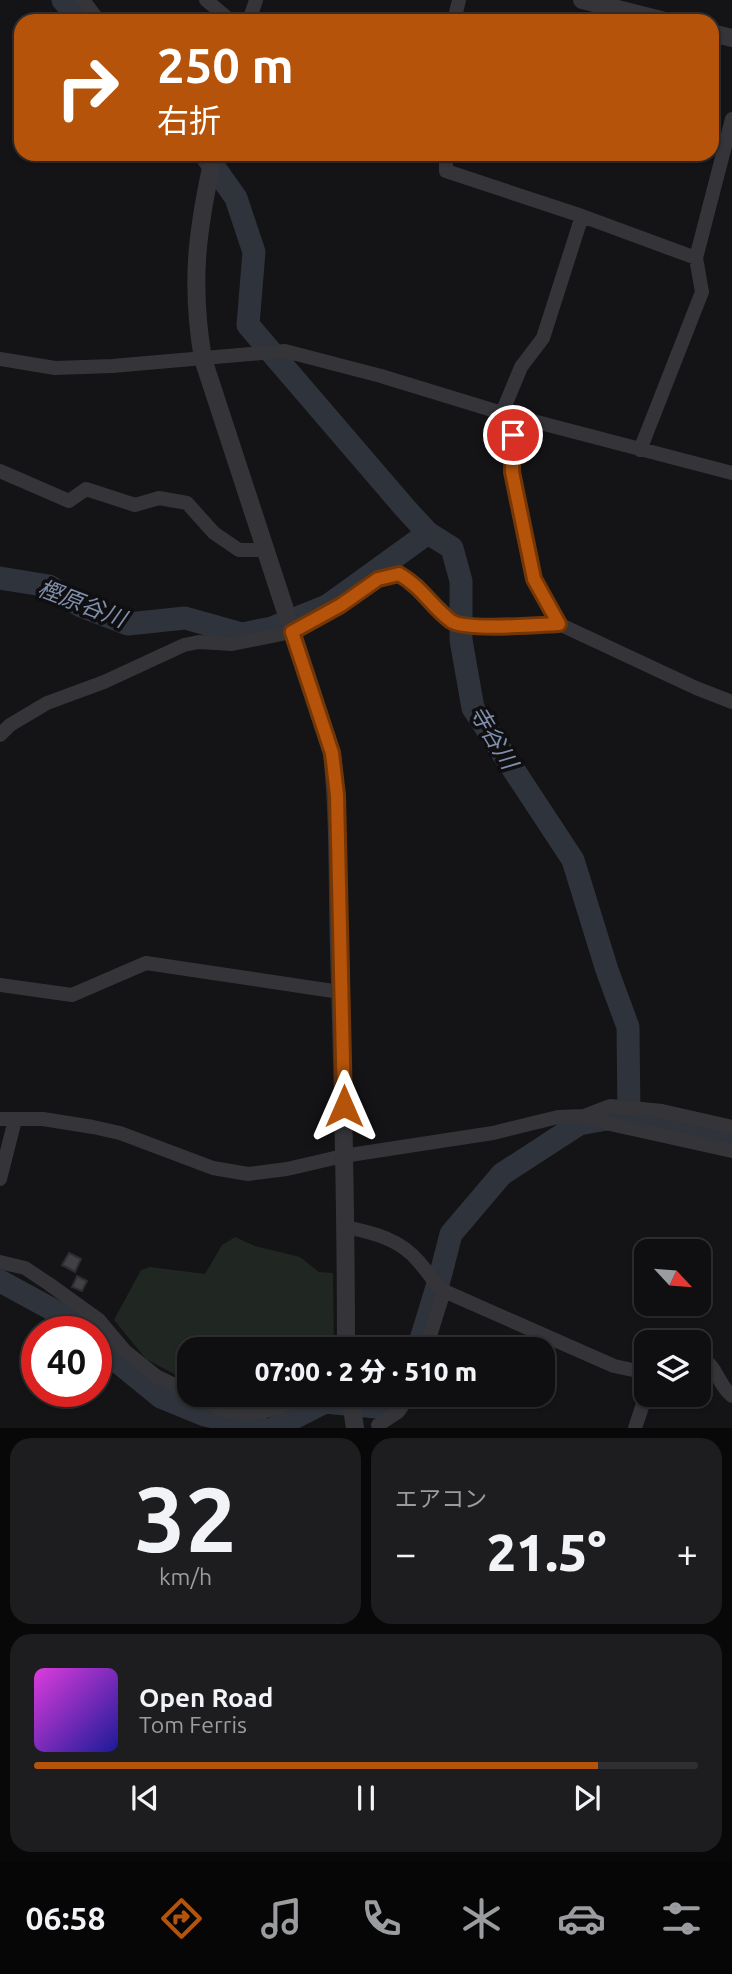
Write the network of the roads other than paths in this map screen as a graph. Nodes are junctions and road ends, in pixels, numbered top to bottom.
1 (83, 0) edge
2 (206, 0) edge
3 (582, 0) edge
4 (94, 14) edge
5 (222, 14) edge
6 (637, 14) edge
7 (732, 119) edge
8 (212, 161) edge
9 (446, 161) edge
10 (582, 216) junction
11 (696, 258) junction
12 (0, 359) edge
13 (203, 359) junction
14 (507, 415) junction
15 (640, 450) junction
16 (0, 471) edge
17 (732, 473) edge
18 (267, 550) junction
19 (290, 624) junction
20 (559, 624) junction
21 (732, 702) edge
22 (0, 734) edge
23 (0, 985) edge
24 (341, 992) junction
25 (584, 1116) junction
26 (7, 1119) edge
27 (732, 1127) edge
28 (732, 1151) edge
29 (343, 1156) junction
30 (0, 1178) edge
31 (346, 1227) junction
32 (0, 1262) edge
33 (438, 1286) junction
34 (346, 1337) edge
35 (428, 1337) edge
36 (711, 1362) edge
37 (634, 1370) edge
38 (177, 1386) edge
39 (732, 1395) edge
40 (215, 1407) edge
41 (279, 1407) edge
42 (402, 1407) edge
43 (642, 1407) edge
44 (380, 1428) edge
45 (635, 1428) edge

1 - 4 street
2 - 5 street
3 - 6 street
7 - 11 street
8 - 13 street
9 - 10 street
10 - 11 street
10 - 14 street
11 - 15 street
12 - 13 street
13 - 14 street
13 - 18 street
14 - 15 street
14 - 20 street
15 - 17 street
16 - 18 street
18 - 19 street
19 - 20 street
19 - 22 street
19 - 24 street
20 - 21 street
23 - 24 street
24 - 29 street
25 - 27 street
25 - 28 street
25 - 29 street
26 - 29 street
26 - 30 street
29 - 31 street
31 - 33 street
31 - 34 street
32 - 38 street
33 - 35 street
33 - 37 street
36 - 39 street
40 - 41 street
42 - 44 street
43 - 45 street

